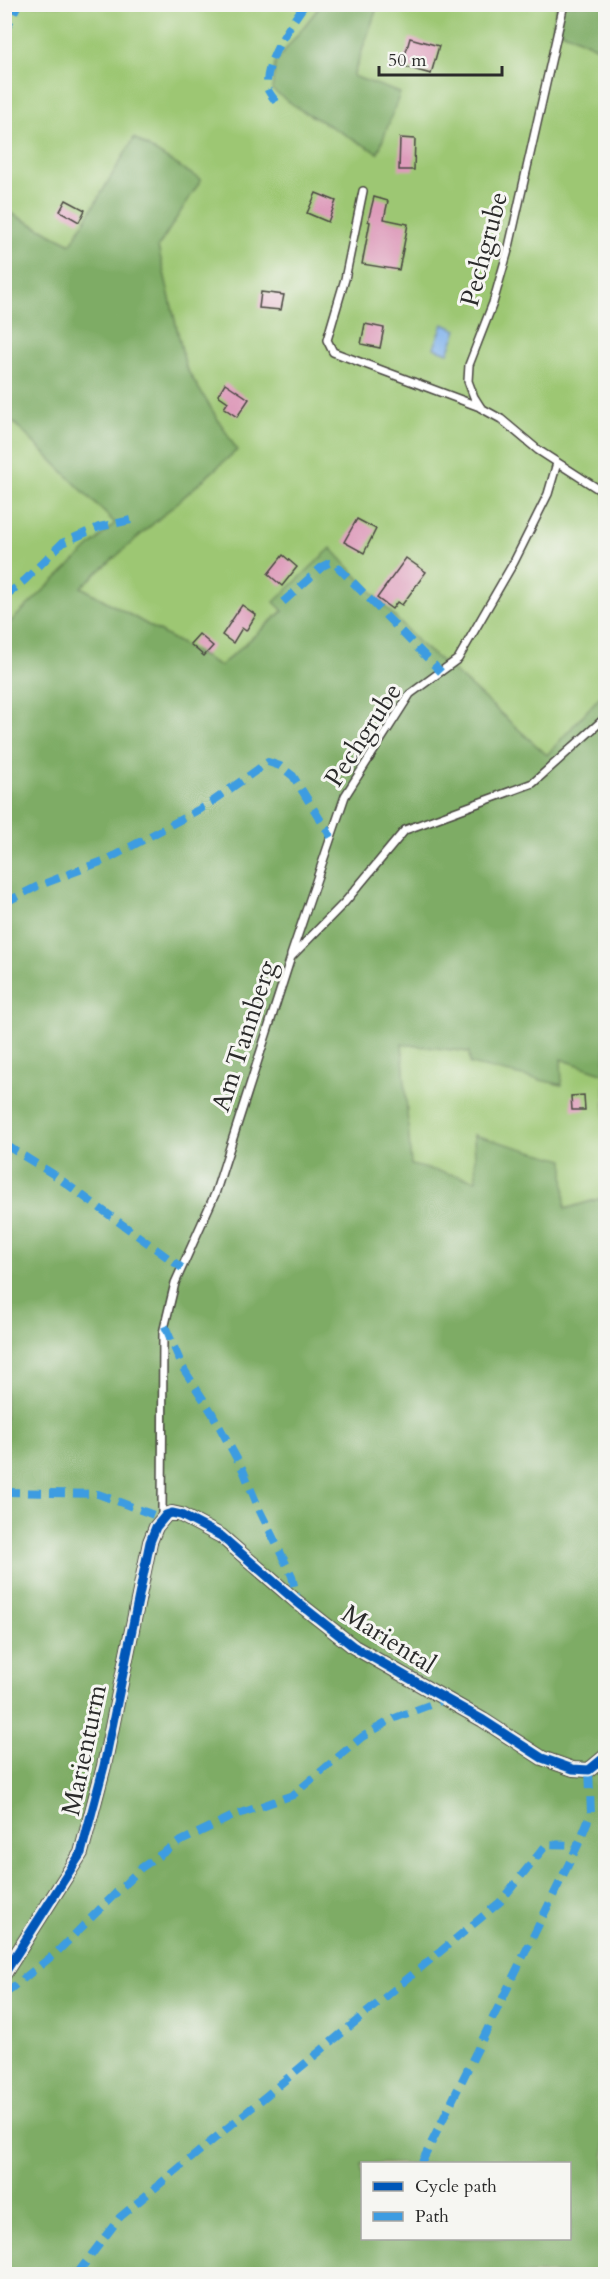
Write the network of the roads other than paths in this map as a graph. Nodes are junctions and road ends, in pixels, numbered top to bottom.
1 (564, 4) edge
2 (363, 190) dead end
3 (481, 408) junction
4 (557, 463) junction
5 (606, 494) edge
6 (606, 717) edge
7 (291, 957) junction
8 (162, 1518) junction
9 (606, 1756) edge
10 (601, 1769) edge
11 (4, 1974) edge

1 - 3 lane, Pechgrube
2 - 3 lane
3 - 4 lane
4 - 5 lane
4 - 7 lane, Pechgrube
6 - 7 lane, Am Tannberg
7 - 8 lane, Am Tannberg
8 - 10 street, Mariental
8 - 11 street, Marienturm
9 - 10 street, Mariental

